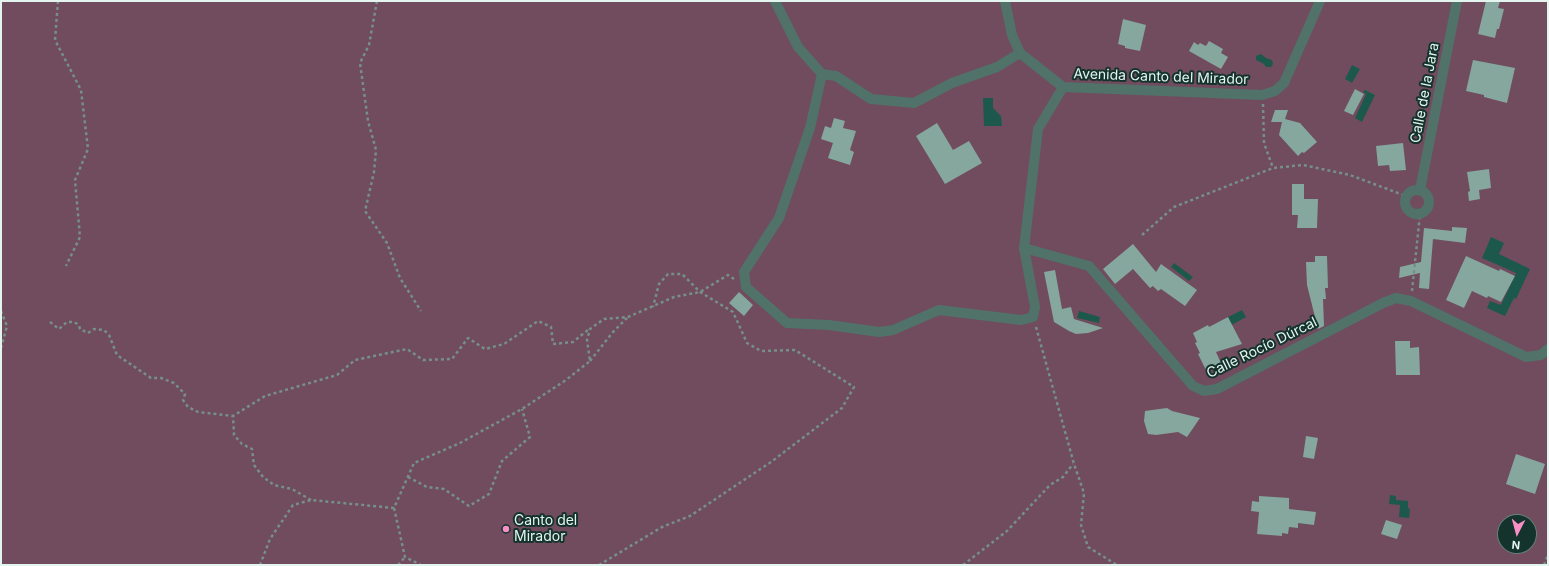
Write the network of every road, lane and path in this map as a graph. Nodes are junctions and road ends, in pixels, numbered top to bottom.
1 (58, 1) edge
2 (377, 1) edge
3 (775, 1) edge
4 (1005, 1) edge
5 (1320, 1) edge
6 (1457, 1) edge
7 (1020, 53) junction
8 (822, 74) junction
9 (1063, 87) junction
10 (1262, 95) junction
11 (1274, 168) junction
12 (1420, 190) junction
13 (1406, 196) junction
14 (1420, 214) junction
15 (1142, 234) dead end
16 (1024, 248) junction
17 (66, 266) dead end
18 (746, 287) junction
19 (700, 292) junction
20 (1411, 301) junction
21 (653, 307) junction
22 (1, 311) edge
23 (421, 311) dead end
24 (628, 317) junction
25 (1033, 317) junction
26 (50, 322) dead end
27 (590, 329) junction
28 (1, 348) edge
29 (1548, 348) edge
30 (590, 361) junction
31 (522, 409) junction
32 (233, 416) junction
33 (1074, 464) junction
34 (408, 476) junction
35 (311, 500) junction
36 (394, 508) junction
37 (1548, 554) edge
38 (405, 557) junction
39 (260, 565) edge
40 (398, 565) edge
41 (421, 565) edge
42 (599, 565) edge
43 (963, 565) edge
44 (1117, 565) edge
45 (1544, 565) edge

1 - 17 path
2 - 23 path
3 - 8 street
4 - 7 street
5 - 10 street, Avenida Canto del Mirador
6 - 12 street, Calle de la Jara
7 - 8 street
7 - 9 street
8 - 18 street
9 - 10 street, Avenida Canto del Mirador
9 - 16 street, Avenida Canto del Mirador
10 - 11 path
11 - 13 path
11 - 15 path
12 - 13 street
12 - 14 street
13 - 14 street
14 - 20 path
16 - 20 street, Calle Rocío Dúrcal
16 - 25 street, Avenida Canto del Mirador
18 - 19 path
18 - 25 street
19 - 21 path
19 - 21 path
19 - 42 path
20 - 29 street, Calle Rocío Dúrcal
21 - 24 path
22 - 28 path
24 - 27 path
24 - 30 path
25 - 33 path
26 - 32 path
27 - 30 path
27 - 32 path
30 - 31 path
31 - 34 path
31 - 34 path
32 - 35 path
33 - 43 path
33 - 44 path
34 - 36 path
35 - 36 path
35 - 39 path
36 - 38 path
37 - 45 path
38 - 40 path
38 - 41 path

